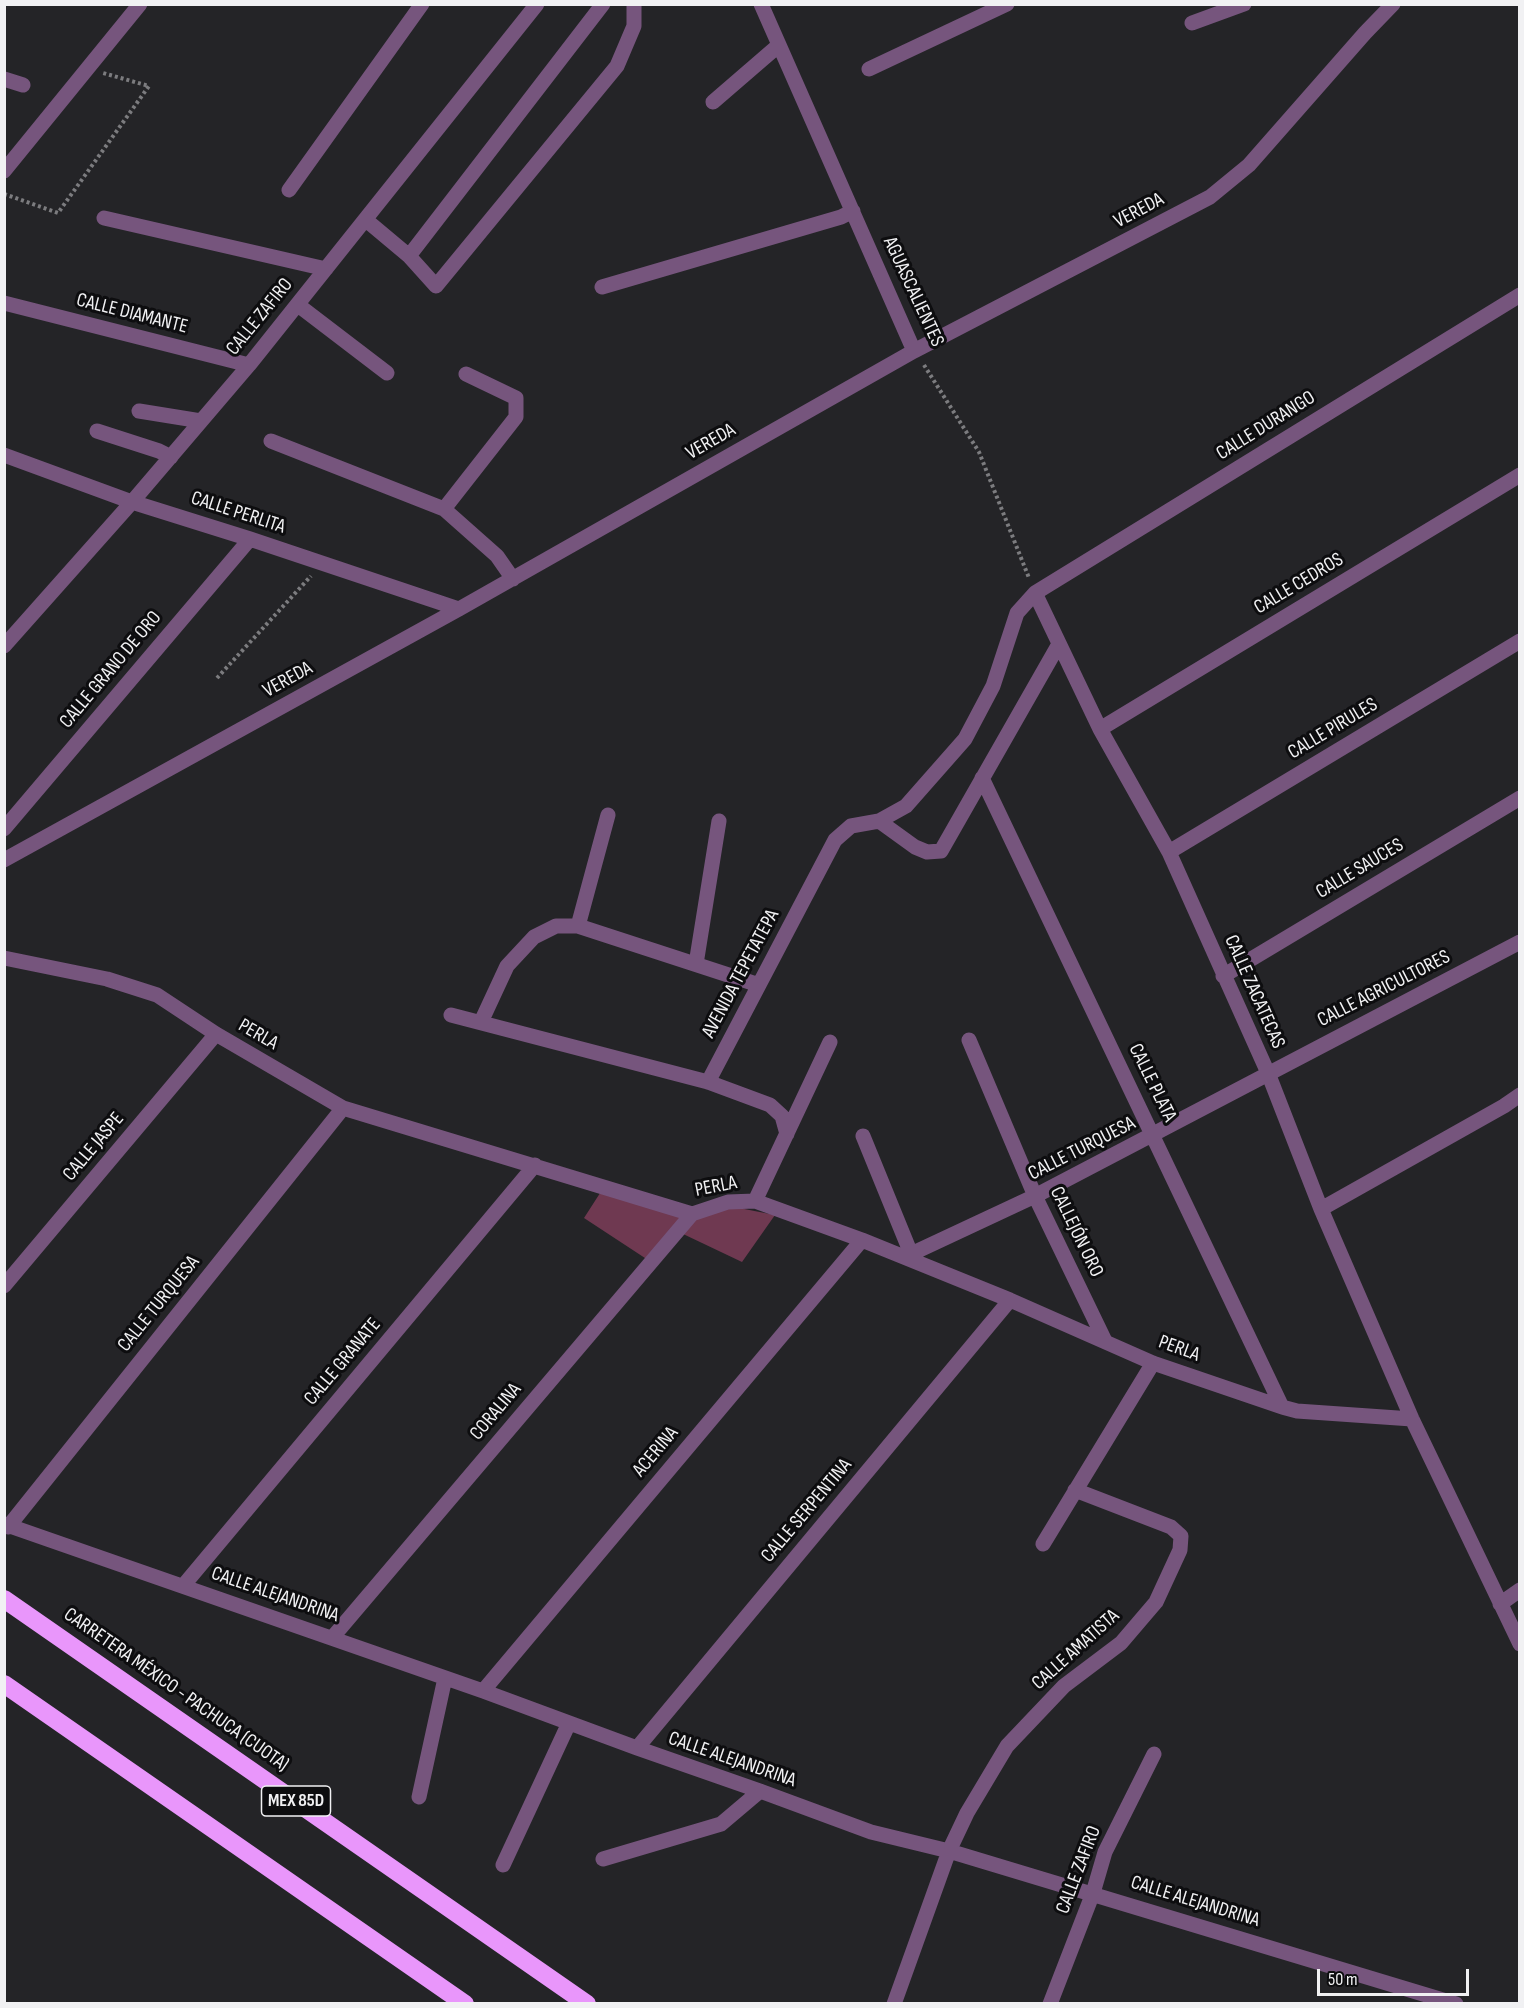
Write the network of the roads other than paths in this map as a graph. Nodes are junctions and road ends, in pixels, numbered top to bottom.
1 (140, 4) edge
2 (422, 4) edge
3 (537, 4) edge
4 (603, 4) edge
5 (634, 4) edge
6 (761, 4) edge
7 (1007, 4) edge
8 (1244, 4) edge
9 (1393, 4) edge
10 (1192, 23) dead end
11 (779, 45) junction
12 (869, 69) dead end
13 (4, 79) edge
14 (23, 85) dead end
15 (713, 102) dead end
16 (4, 171) edge
17 (289, 190) dead end
18 (853, 211) junction
19 (104, 218) dead end
20 (366, 220) junction
21 (409, 256) junction
22 (326, 268) junction
23 (602, 287) dead end
24 (1520, 295) edge
25 (4, 303) edge
26 (298, 305) junction
27 (914, 351) junction
28 (249, 365) junction
29 (387, 373) dead end
30 (466, 374) dead end
31 (139, 411) dead end
32 (201, 421) junction
33 (97, 431) dead end
34 (271, 441) dead end
35 (4, 455) edge
36 (171, 457) junction
37 (1520, 475) edge
38 (132, 502) junction
39 (444, 509) junction
40 (250, 539) junction
41 (513, 579) junction
42 (1035, 593) junction
43 (459, 609) junction
44 (1520, 641) edge
45 (1059, 644) junction
46 (4, 646) edge
47 (1100, 729) junction
48 (982, 778) junction
49 (1520, 798) edge
50 (608, 815) dead end
51 (719, 821) dead end
52 (879, 821) junction
53 (4, 829) edge
54 (1169, 852) junction
55 (4, 860) edge
56 (578, 926) junction
57 (1520, 942) edge
58 (4, 958) edge
59 (696, 964) junction
60 (1223, 976) junction
61 (759, 985) junction
62 (451, 1015) dead end
63 (481, 1022) junction
64 (216, 1034) junction
65 (969, 1040) dead end
66 (830, 1042) dead end
67 (1268, 1073) junction
68 (708, 1082) junction
69 (1520, 1095) edge
70 (343, 1108) junction
71 (787, 1134) junction
72 (1154, 1135) junction
73 (863, 1136) dead end
74 (535, 1165) junction
75 (1035, 1196) junction
76 (756, 1201) junction
77 (1321, 1209) junction
78 (692, 1214) junction
79 (862, 1240) junction
80 (913, 1258) junction
81 (4, 1286) edge
82 (1010, 1300) junction
83 (1105, 1341) junction
84 (1153, 1363) junction
85 (1282, 1407) junction
86 (1412, 1419) junction
87 (1075, 1490) junction
88 (6, 1525) edge
89 (1043, 1544) dead end
90 (183, 1586) junction
91 (1520, 1590) edge
92 (4, 1599) edge
93 (1500, 1604) junction
94 (333, 1638) junction
95 (1520, 1644) edge
96 (445, 1678) junction
97 (4, 1684) edge
98 (483, 1691) junction
99 (570, 1723) junction
100 (637, 1749) junction
101 (1154, 1754) dead end
102 (760, 1791) junction
103 (419, 1797) dead end
104 (949, 1851) junction
105 (603, 1859) dead end
106 (503, 1865) dead end
107 (1093, 1893) junction
108 (465, 2004) edge
109 (587, 2004) edge
110 (894, 2004) edge
111 (1050, 2004) edge
112 (1456, 2004) edge

1 - 16 street
2 - 17 street
3 - 20 street, CALLE ZAFIRO
4 - 21 street
5 - 21 street
6 - 11 street, AGUASCALIENTES
7 - 12 street
8 - 10 street
9 - 27 street, VEREDA
11 - 15 street
11 - 18 street, AGUASCALIENTES
13 - 14 street
18 - 23 street
18 - 27 street, AGUASCALIENTES
19 - 22 street
20 - 21 street
20 - 22 street, CALLE ZAFIRO
22 - 26 street, CALLE ZAFIRO
24 - 42 street, CALLE DURANGO
25 - 28 street, CALLE DIAMANTE
26 - 28 street, CALLE ZAFIRO
26 - 29 street
27 - 41 street, VEREDA
28 - 32 street, CALLE ZAFIRO
30 - 39 street
31 - 32 street
32 - 36 street, CALLE ZAFIRO
33 - 36 street
34 - 39 street
35 - 38 street, CALLE PERLITA
36 - 38 street, CALLE ZAFIRO
37 - 47 street, CALLE CEDROS
38 - 40 street, CALLE PERLITA
38 - 46 street, CALLE ZAFIRO
39 - 41 street
40 - 43 street, CALLE PERLITA
40 - 53 street, CALLE GRANO DE ORO
41 - 43 street, VEREDA
42 - 45 street, CALLE ZACATECAS
42 - 52 street, AVENIDA TEPETATEPA
43 - 55 street, VEREDA
44 - 54 street, CALLE PIRULES
45 - 47 street, CALLE ZACATECAS
45 - 48 street
47 - 54 street, CALLE ZACATECAS
48 - 52 street
48 - 72 street, CALLE PLATA
49 - 60 street, CALLE SAUCES
50 - 56 street
51 - 59 street
52 - 61 street, AVENIDA TEPETATEPA
54 - 60 street, CALLE ZACATECAS
56 - 59 street
56 - 63 street
57 - 67 street, CALLE AGRICULTORES
58 - 64 street, PERLA
59 - 61 street
60 - 67 street, CALLE ZACATECAS
61 - 68 street, AVENIDA TEPETATEPA
62 - 63 street
63 - 68 street
64 - 70 street, PERLA
64 - 81 street, CALLE JASPE
65 - 75 street, CALLEJÓN ORO
66 - 71 street
67 - 72 street, CALLE TURQUESA
67 - 77 street, CALLE ZACATECAS
68 - 71 street
69 - 77 street
70 - 74 street, PERLA
70 - 88 street, CALLE TURQUESA
71 - 76 street
72 - 75 street, CALLE TURQUESA
72 - 85 street, CALLE PLATA
73 - 80 street
74 - 78 street, PERLA
74 - 90 street, CALLE GRANATE
75 - 80 street, CALLE TURQUESA
75 - 83 street, CALLEJÓN ORO
76 - 78 street, PERLA
76 - 79 street, PERLA
77 - 86 street, CALLE ZACATECAS
78 - 94 street, CORALINA
79 - 80 street, PERLA
79 - 98 street, ACERINA
80 - 82 street, PERLA
82 - 83 street, PERLA
82 - 100 street, CALLE SERPENTINA
83 - 84 street, PERLA
84 - 85 street, PERLA
84 - 87 street
85 - 86 street, PERLA
86 - 93 street, CALLE ZACATECAS
87 - 89 street
87 - 104 street, CALLE AMATISTA
88 - 90 street, CALLE ALEJANDRINA
90 - 94 street, CALLE ALEJANDRINA
91 - 93 street
92 - 109 highway, CARRETERA MÉXICO - PACHUCA (CUOTA) / MEX 85D
93 - 95 street, CALLE ZACATECAS
94 - 96 street, CALLE ALEJANDRINA
96 - 98 street, CALLE ALEJANDRINA
96 - 103 street
97 - 108 highway
98 - 99 street, CALLE ALEJANDRINA
99 - 100 street, CALLE ALEJANDRINA
99 - 106 street
100 - 102 street, CALLE ALEJANDRINA
101 - 107 street, CALLE ZAFIRO
102 - 104 street, CALLE ALEJANDRINA
102 - 105 street
104 - 107 street, CALLE ALEJANDRINA
104 - 110 street
107 - 111 street, CALLE ZAFIRO
107 - 112 street, CALLE ALEJANDRINA

